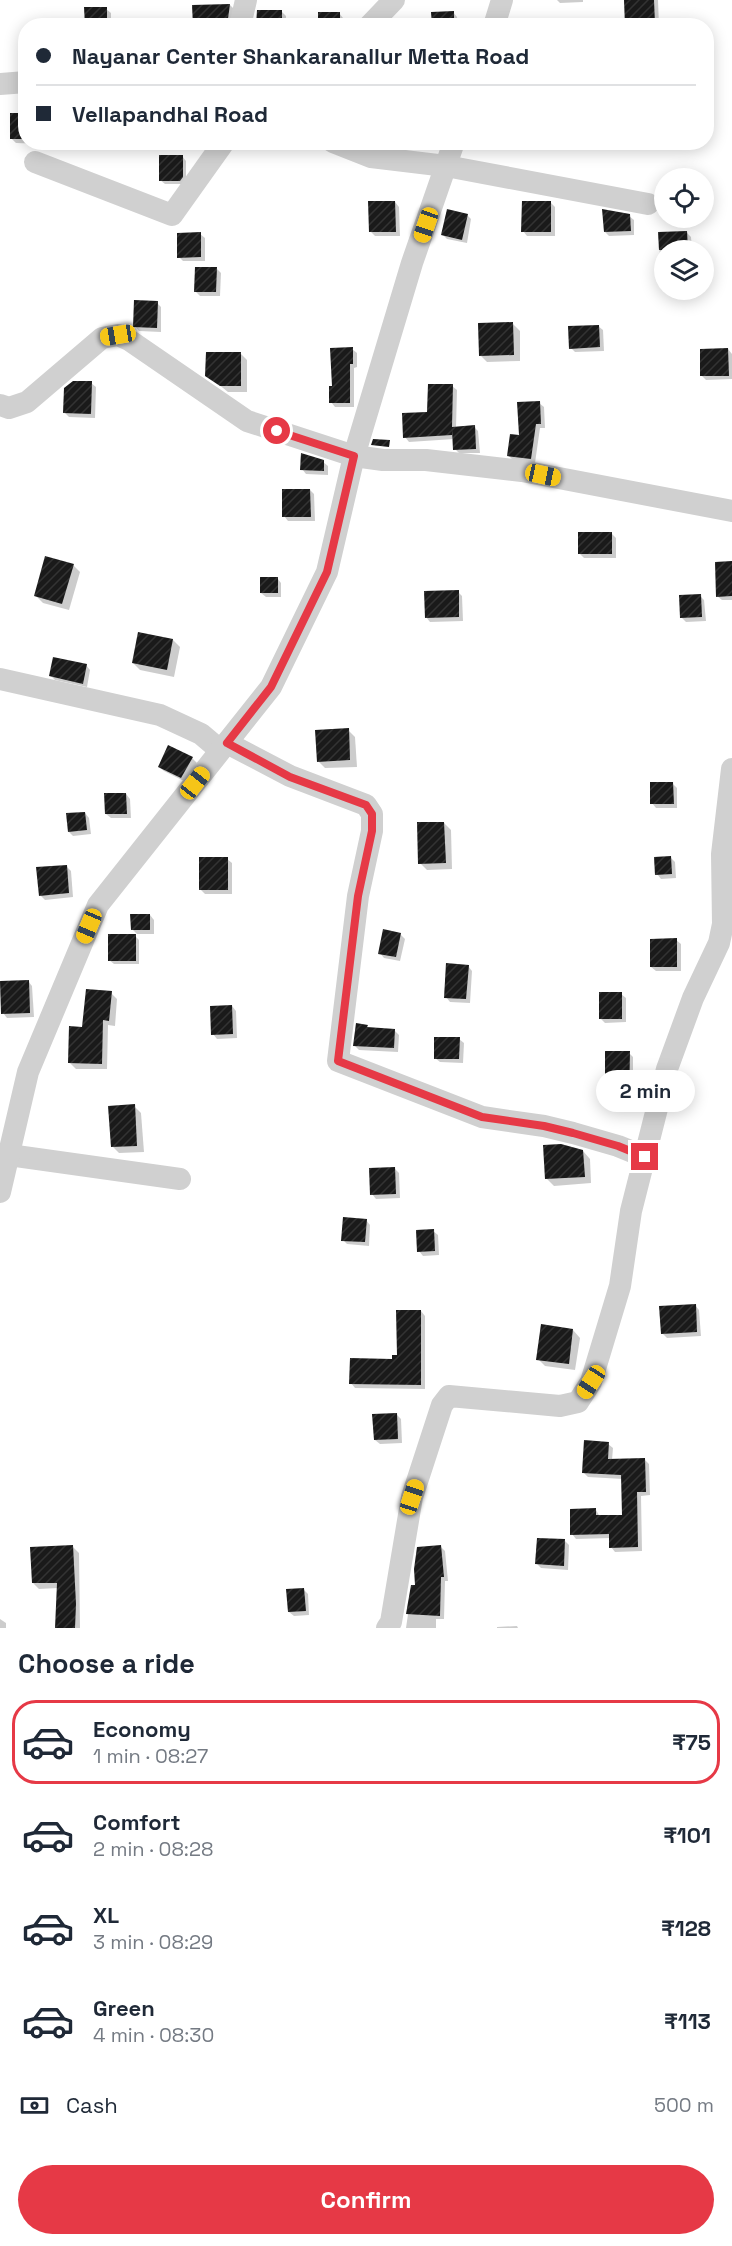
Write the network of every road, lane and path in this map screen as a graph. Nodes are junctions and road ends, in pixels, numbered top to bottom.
1 (246, 0) edge
2 (394, 0) edge
3 (502, 0) edge
4 (242, 18) edge
5 (377, 18) edge
6 (496, 18) edge
7 (18, 83) edge
8 (0, 84) edge
9 (218, 150) edge
10 (353, 150) edge
11 (451, 150) edge
12 (35, 162) dead end
13 (446, 166) junction
14 (648, 204) dead end
15 (0, 405) edge
16 (354, 456) junction
17 (732, 511) edge
18 (0, 679) edge
19 (224, 745) junction
20 (732, 769) edge
21 (730, 805) edge
22 (727, 912) edge
23 (9, 1155) junction
24 (645, 1157) junction
25 (180, 1179) dead end
26 (0, 1192) edge
27 (387, 1628) edge

1 - 4 street
2 - 5 street
3 - 6 street
7 - 8 street
9 - 12 street
10 - 13 street
11 - 13 street
13 - 14 street
13 - 16 street
15 - 16 street
16 - 17 street
16 - 19 street
18 - 19 street
19 - 23 street
19 - 24 street
20 - 21 street
21 - 22 street
22 - 24 street
23 - 25 street
23 - 26 street
24 - 27 street

